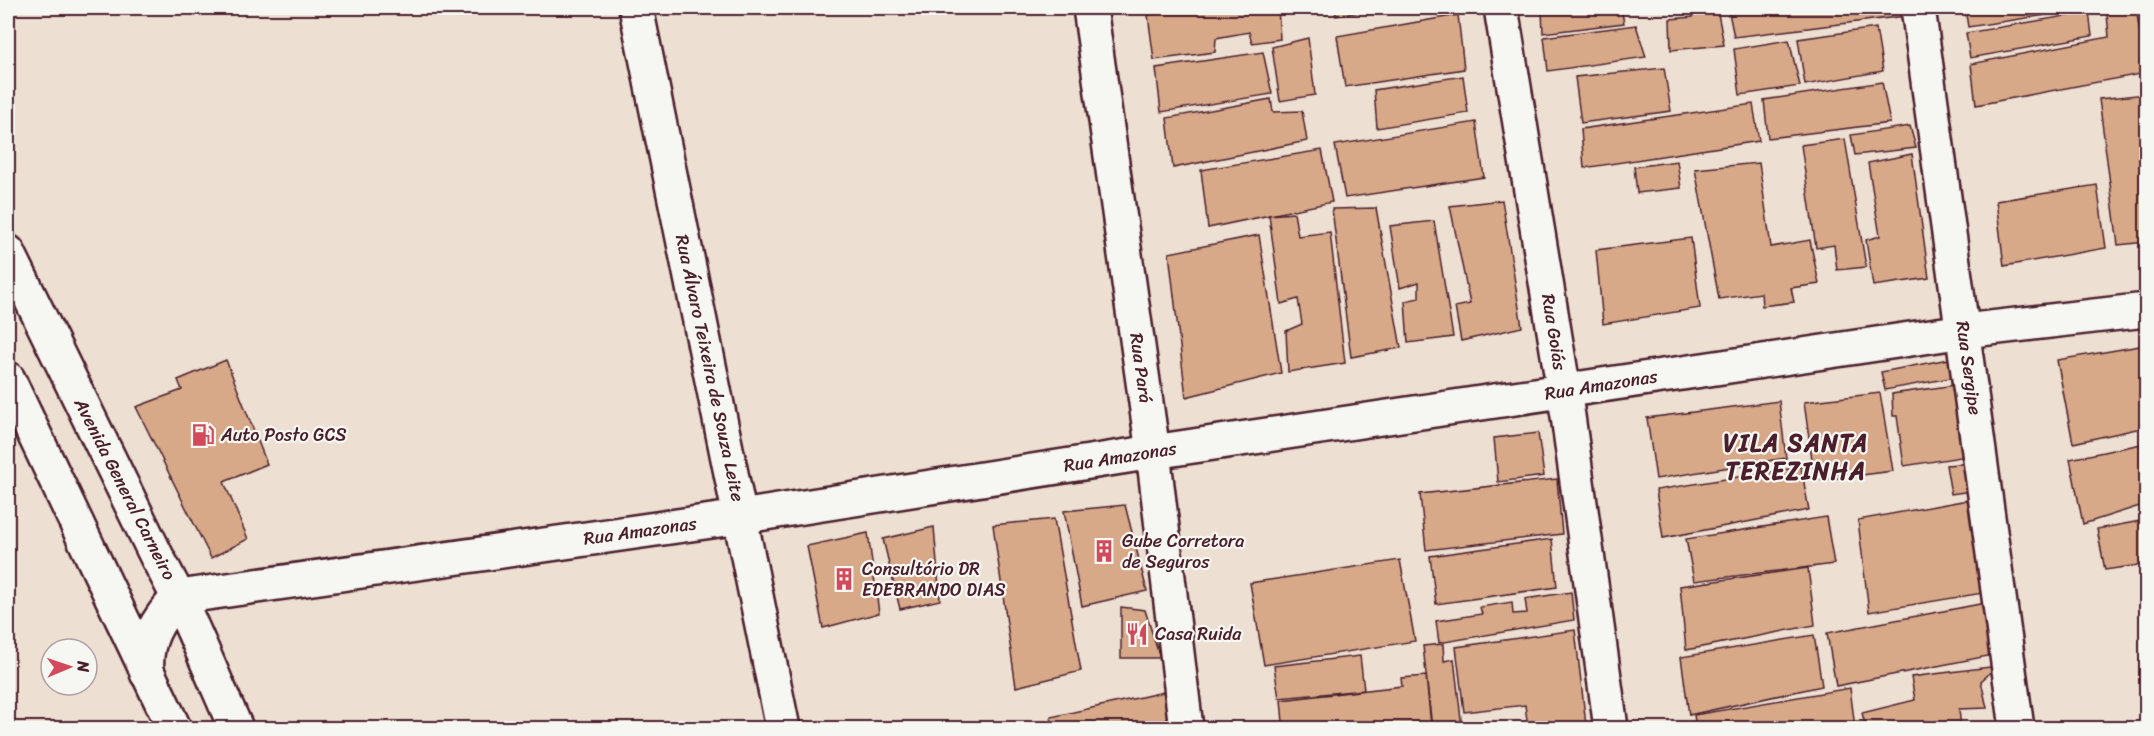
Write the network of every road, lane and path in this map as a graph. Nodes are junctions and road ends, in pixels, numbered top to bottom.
1 (636, 8) edge
2 (1090, 8) edge
3 (1501, 8) edge
4 (1918, 8) edge
5 (8, 252) edge
6 (2146, 310) edge
7 (1964, 331) junction
8 (8, 379) edge
9 (1564, 391) junction
10 (1153, 452) junction
11 (740, 517) junction
12 (179, 597) junction
13 (147, 673) junction
14 (174, 729) edge
15 (236, 729) edge
16 (783, 729) edge
17 (1186, 729) edge
18 (1611, 729) edge
19 (2018, 729) edge

1 - 11 street, Rua Álvaro Teixeira de Souza Leite
2 - 10 street, Rua Pará
3 - 9 street, Rua Goiás
4 - 7 street, Rua Sergipe
5 - 12 street, Avenida General Carneiro
6 - 7 street, Rua Amazonas
7 - 9 street, Rua Amazonas
7 - 19 street, Rua Sergipe
8 - 13 street
9 - 10 street, Rua Amazonas
9 - 18 street, Rua Goiás
10 - 11 street, Rua Amazonas
10 - 17 street, Rua Pará
11 - 12 street, Rua Amazonas
11 - 16 street, Rua Álvaro Teixeira de Souza Leite
12 - 13 street
12 - 15 street, Avenida General Carneiro
13 - 14 street

